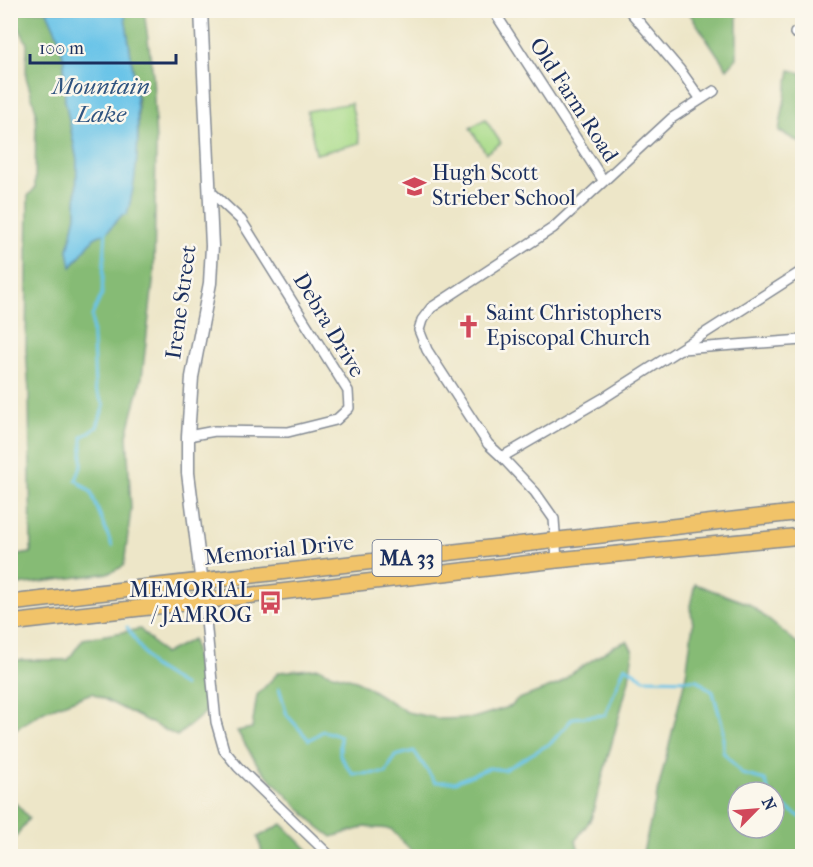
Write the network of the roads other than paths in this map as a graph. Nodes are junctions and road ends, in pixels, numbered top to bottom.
1 (201, 10) edge
2 (493, 10) edge
3 (629, 10) edge
4 (714, 91) dead end
5 (700, 98) junction
6 (603, 180) junction
7 (210, 191) junction
8 (802, 271) edge
9 (802, 340) edge
10 (681, 350) junction
11 (188, 436) junction
12 (502, 457) junction
13 (802, 512) edge
14 (802, 536) edge
15 (555, 540) junction
16 (557, 560) junction
17 (202, 581) junction
18 (204, 600) junction
19 (10, 603) edge
20 (10, 623) edge
21 (330, 856) edge

1 - 7 street, Irene Street
2 - 6 street, Old Farm Road
3 - 5 street
4 - 5 street
5 - 6 street
6 - 12 street
7 - 11 street, Irene Street
7 - 11 street, Debra Drive
8 - 10 street
9 - 10 street
10 - 12 street
11 - 17 street, Irene Street
12 - 15 street
13 - 15 main road, Memorial Drive / MA 33
14 - 16 main road, Memorial Drive / MA 33
15 - 16 street
15 - 17 main road, Memorial Drive / MA 33
16 - 18 main road, Memorial Drive / MA 33
17 - 18 street, Irene Street
17 - 19 main road, Memorial Drive / MA 33
18 - 20 main road, Memorial Drive / MA 33
18 - 21 street

